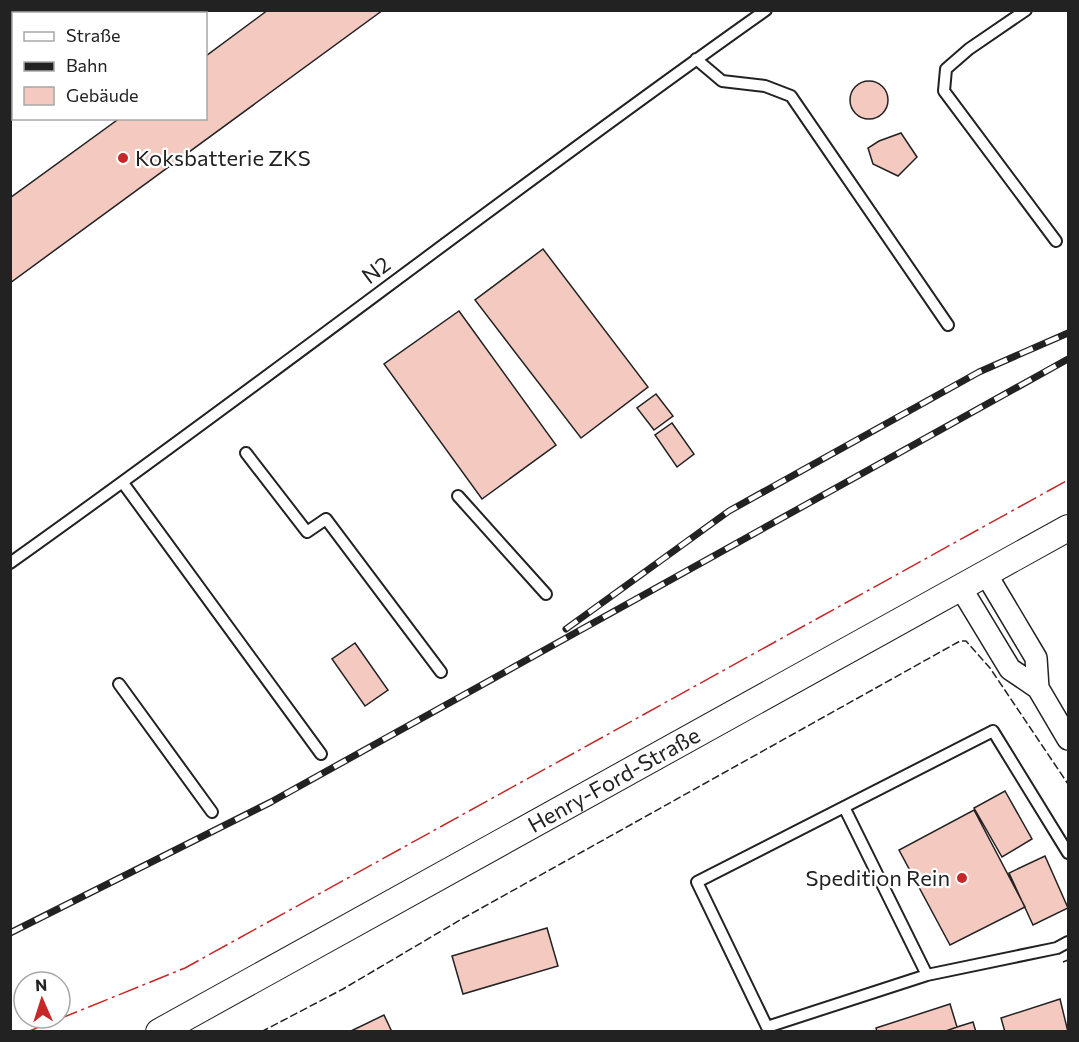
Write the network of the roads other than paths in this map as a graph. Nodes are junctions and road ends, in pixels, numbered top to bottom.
1 (766, 10) edge
2 (1026, 10) edge
3 (696, 59) junction
4 (1056, 242) dead end
5 (948, 325) dead end
6 (246, 453) dead end
7 (123, 483) junction
8 (458, 496) dead end
9 (1068, 528) edge
10 (10, 563) edge
11 (986, 574) junction
12 (961, 588) junction
13 (546, 594) dead end
14 (441, 672) dead end
15 (119, 684) dead end
16 (1038, 688) junction
17 (1068, 739) edge
18 (321, 754) dead end
19 (844, 807) junction
20 (212, 812) dead end
21 (1068, 853) edge
22 (1068, 942) edge
23 (927, 975) junction
24 (159, 1032) edge

1 - 3 lane, N2
2 - 4 lane
3 - 5 lane
3 - 7 lane, N2
6 - 14 lane
7 - 10 lane, N2
7 - 18 lane
8 - 13 lane
9 - 11 street, Henry-Ford-Straße
11 - 12 street, Henry-Ford-Straße
11 - 16 street
12 - 16 street
12 - 24 street, Henry-Ford-Straße
15 - 20 lane
16 - 17 street
19 - 21 lane
19 - 23 lane
19 - 23 lane
22 - 23 lane

